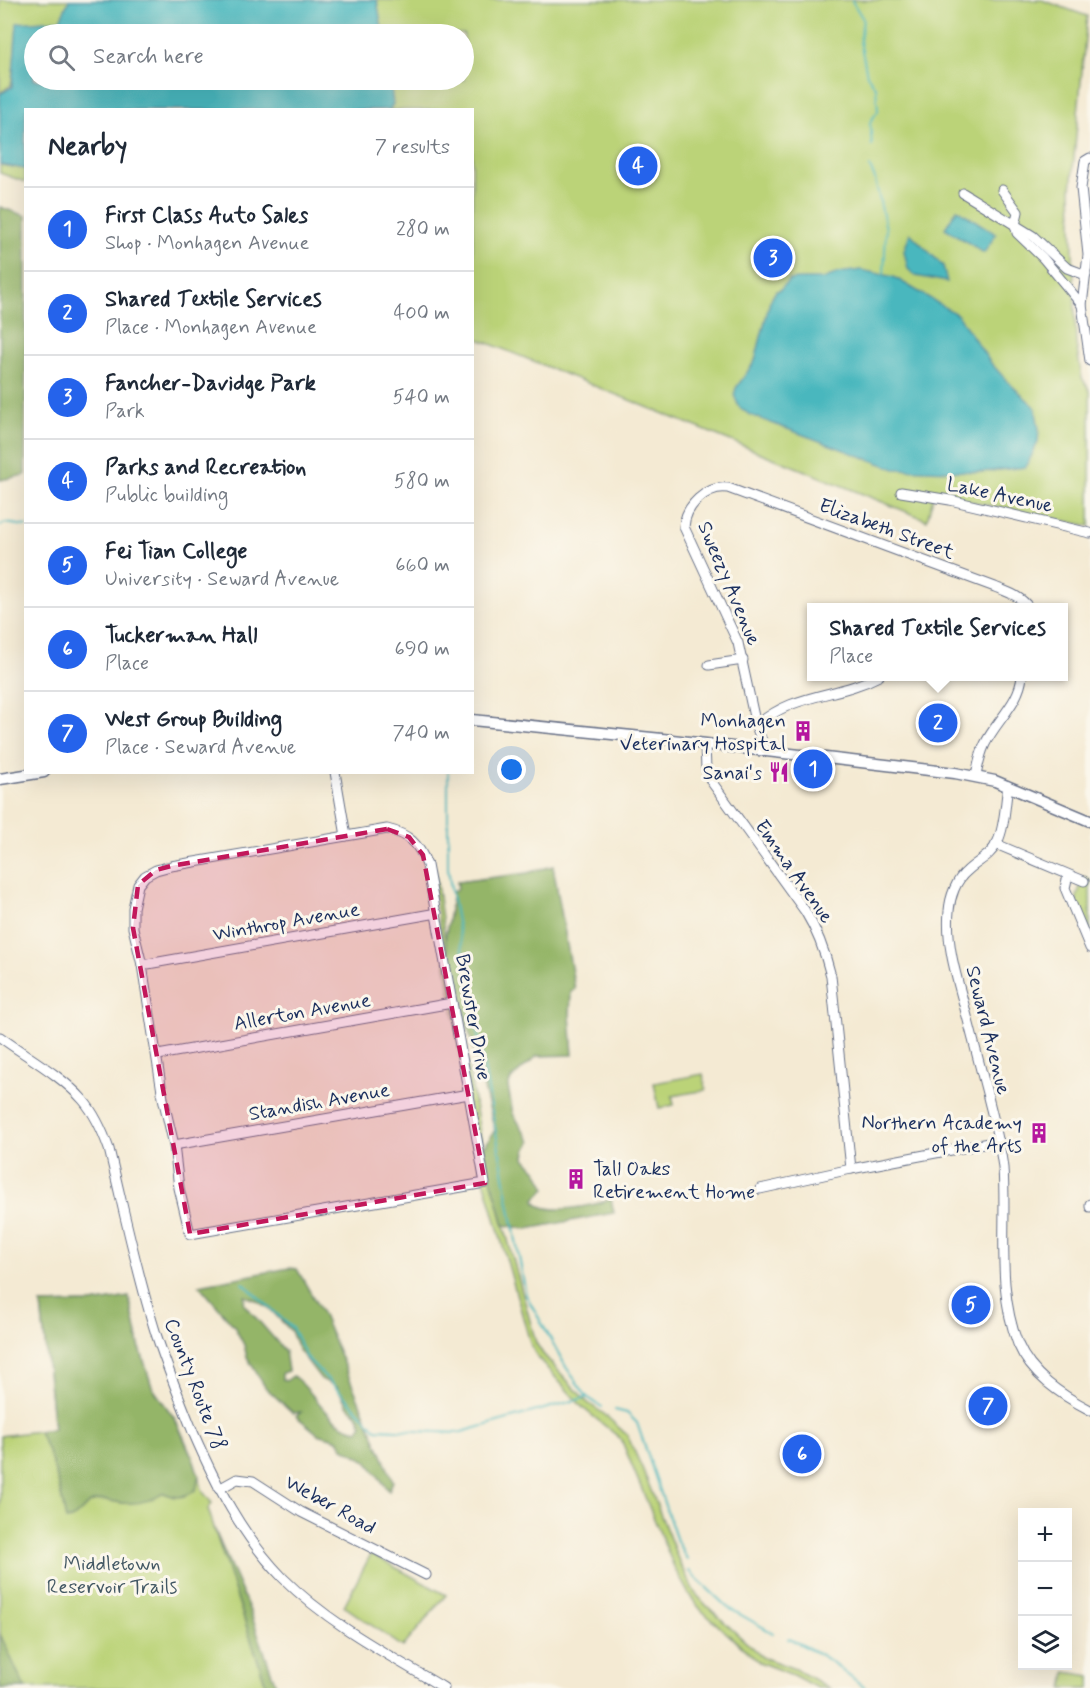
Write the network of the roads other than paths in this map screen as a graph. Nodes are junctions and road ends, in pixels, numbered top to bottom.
1 (1090, 158) edge
2 (1002, 190) dead end
3 (963, 193) dead end
4 (1015, 225) junction
5 (1088, 275) edge
6 (1082, 305) junction
7 (1090, 361) edge
8 (728, 488) joint
9 (901, 492) dead end
10 (1090, 533) edge
11 (1025, 603) edge
12 (743, 660) junction
13 (708, 665) dead end
14 (868, 681) edge
15 (1022, 681) edge
16 (474, 720) edge
17 (756, 726) junction
18 (705, 744) junction
19 (766, 751) junction
20 (31, 774) edge
21 (335, 774) edge
22 (976, 776) junction
23 (0, 779) edge
24 (1008, 786) junction
25 (1090, 821) edge
26 (346, 836) junction
27 (996, 844) junction
28 (1068, 875) junction
29 (1084, 881) dead end
30 (436, 913) junction
31 (1090, 948) edge
32 (142, 965) junction
33 (452, 1003) junction
34 (0, 1037) edge
35 (158, 1055) junction
36 (469, 1094) junction
37 (999, 1141) junction
38 (174, 1145) junction
39 (851, 1169) junction
40 (760, 1189) dead end
41 (1090, 1410) edge
42 (219, 1490) junction
43 (426, 1575) dead end
44 (444, 1688) edge

1 - 5 street
2 - 4 street
3 - 4 street
4 - 5 street
4 - 6 street
5 - 6 street
6 - 7 street
8 - 11 street, Elizabeth Street
8 - 12 street, Sweezy Avenue
9 - 10 street, Lake Avenue
12 - 13 street
12 - 17 street, Sweezy Avenue
14 - 17 street
15 - 22 street
16 - 18 main road
17 - 19 street, Sweezy Avenue
18 - 19 main road
18 - 39 street, Emma Avenue
19 - 22 main road
20 - 23 main road
21 - 26 street
22 - 24 main road
24 - 25 main road
24 - 27 street
26 - 30 street, Brewster Drive
26 - 32 street, Brewster Drive
27 - 28 street
27 - 37 street, Seward Avenue
28 - 29 street
28 - 31 street
30 - 32 street, Winthrop Avenue
30 - 33 street, Brewster Drive
32 - 35 street, Brewster Drive
33 - 35 street, Allerton Avenue
33 - 36 street, Brewster Drive
34 - 42 street, County Route 78
35 - 38 street, Brewster Drive
36 - 38 street, Standish Avenue
36 - 38 street, Brewster Drive
37 - 39 street
37 - 41 street, Seward Avenue
39 - 40 street
42 - 43 street, Weber Road
42 - 44 street, County Route 78

